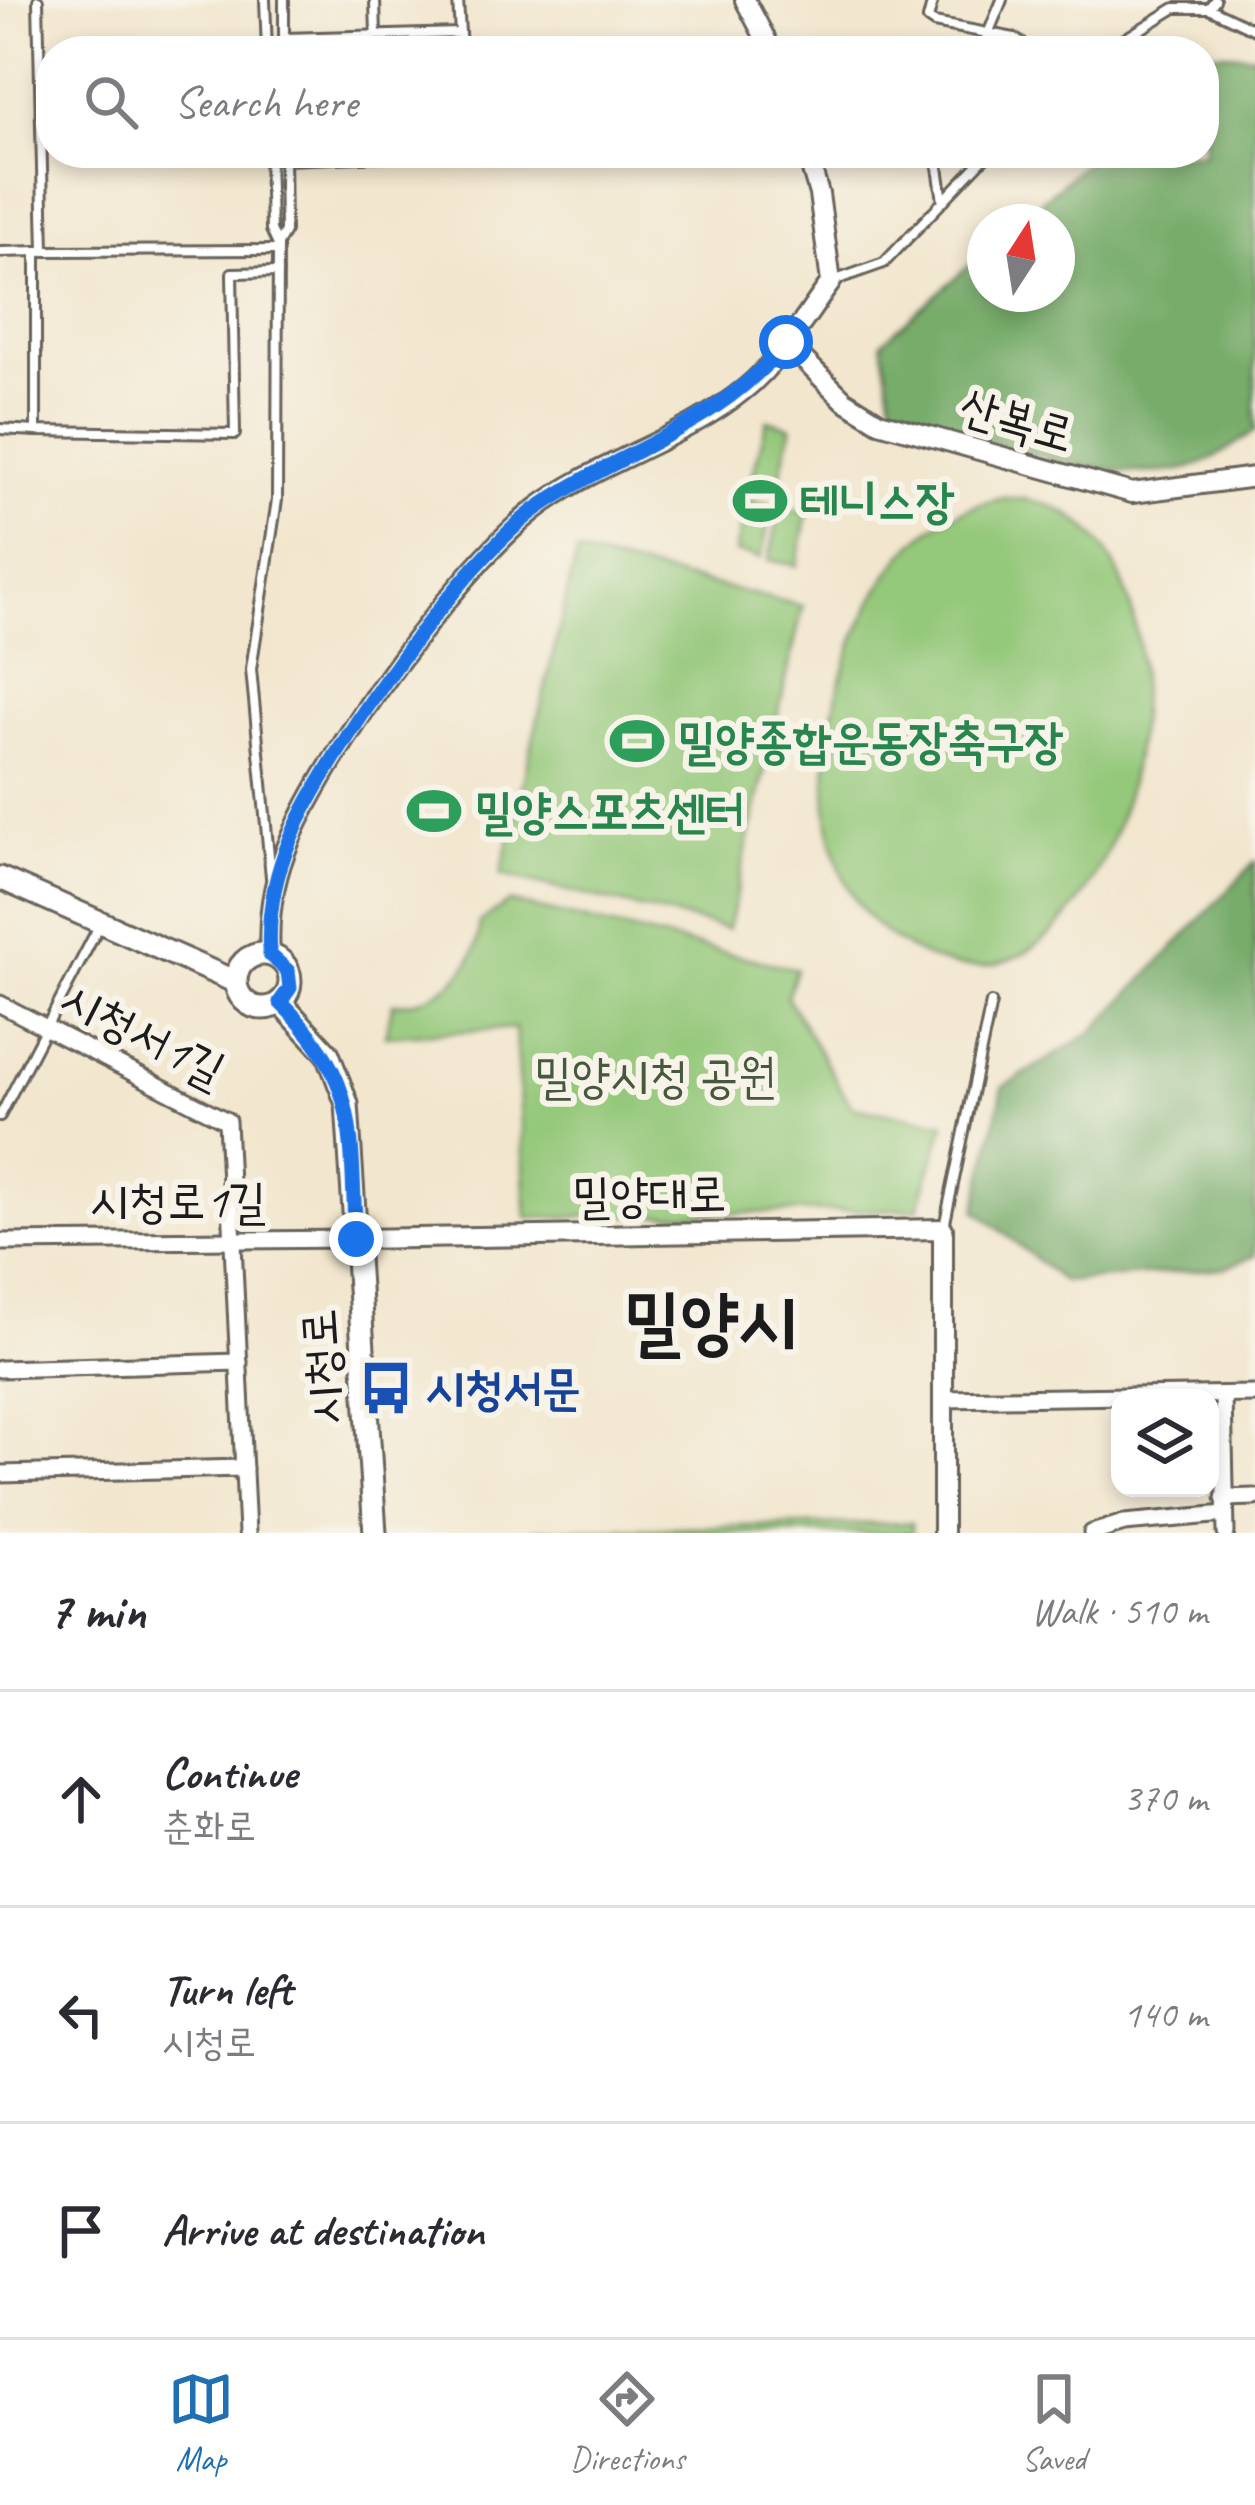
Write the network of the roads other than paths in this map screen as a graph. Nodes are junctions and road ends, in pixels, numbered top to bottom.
1 (38, 0) edge
2 (266, 0) edge
3 (284, 0) edge
4 (375, 0) edge
5 (458, 0) edge
6 (745, 0) edge
7 (933, 0) edge
8 (1002, 0) edge
9 (1212, 4) edge
10 (1255, 29) edge
11 (990, 32) junction
12 (460, 33) joint
13 (376, 35) junction
14 (38, 36) edge
15 (267, 36) edge
16 (284, 36) edge
17 (345, 36) edge
18 (764, 36) edge
19 (988, 36) edge
20 (999, 36) edge
21 (1129, 36) edge
22 (39, 168) edge
23 (270, 168) edge
24 (284, 168) edge
25 (811, 168) edge
26 (938, 168) edge
27 (975, 168) edge
28 (944, 201) junction
29 (278, 248) junction
30 (40, 251) junction
31 (0, 252) edge
32 (278, 272) junction
33 (831, 282) junction
34 (786, 342) junction
35 (0, 429) edge
36 (36, 431) junction
37 (1255, 477) edge
38 (0, 878) edge
39 (273, 890) junction
40 (99, 926) junction
41 (270, 955) junction
42 (236, 982) junction
43 (280, 1002) junction
44 (992, 1003) dead end
45 (0, 1004) edge
46 (45, 1028) junction
47 (0, 1116) edge
48 (943, 1229) junction
49 (356, 1239) junction
50 (232, 1240) junction
51 (0, 1241) edge
52 (239, 1362) junction
53 (0, 1370) edge
54 (1255, 1394) edge
55 (1223, 1395) junction
56 (944, 1399) junction
57 (244, 1468) junction
58 (0, 1474) edge
59 (1255, 1497) edge
60 (1225, 1506) junction
61 (247, 1533) edge
62 (375, 1533) edge
63 (943, 1533) edge
64 (1092, 1533) edge
65 (1226, 1533) edge

1 - 14 lane
2 - 15 lane
3 - 16 lane
4 - 13 lane
5 - 12 lane
6 - 18 street
7 - 11 lane
8 - 11 lane
9 - 10 lane
9 - 21 lane
11 - 19 lane
11 - 20 lane
12 - 13 lane
13 - 17 lane
22 - 30 lane
23 - 29 lane
24 - 29 lane
25 - 33 street
26 - 28 lane
27 - 28 lane
28 - 33 lane
29 - 30 lane
29 - 32 lane
30 - 31 lane
30 - 36 lane
32 - 36 lane
32 - 39 lane
33 - 34 street
34 - 37 street, 산복로
34 - 39 street
35 - 36 lane
38 - 40 main road
39 - 41 street
40 - 42 main road
40 - 46 lane
41 - 42 main road
41 - 43 main road
42 - 43 main road
43 - 49 main road, 시청로
44 - 48 lane
45 - 46 street, 시청서1길
46 - 47 lane
46 - 50 street, 시청서1길
48 - 49 street, 밀양대로
48 - 56 street
49 - 50 street, 시청로1길
49 - 62 main road, 시청로
50 - 51 street, 시청로1길
50 - 52 street, 시청서1길
52 - 53 street
52 - 57 street, 시청서1길
54 - 55 street
55 - 56 street
55 - 60 street
56 - 63 street
57 - 58 street
57 - 61 street, 시청서1길
59 - 60 street
60 - 64 street
60 - 65 street

